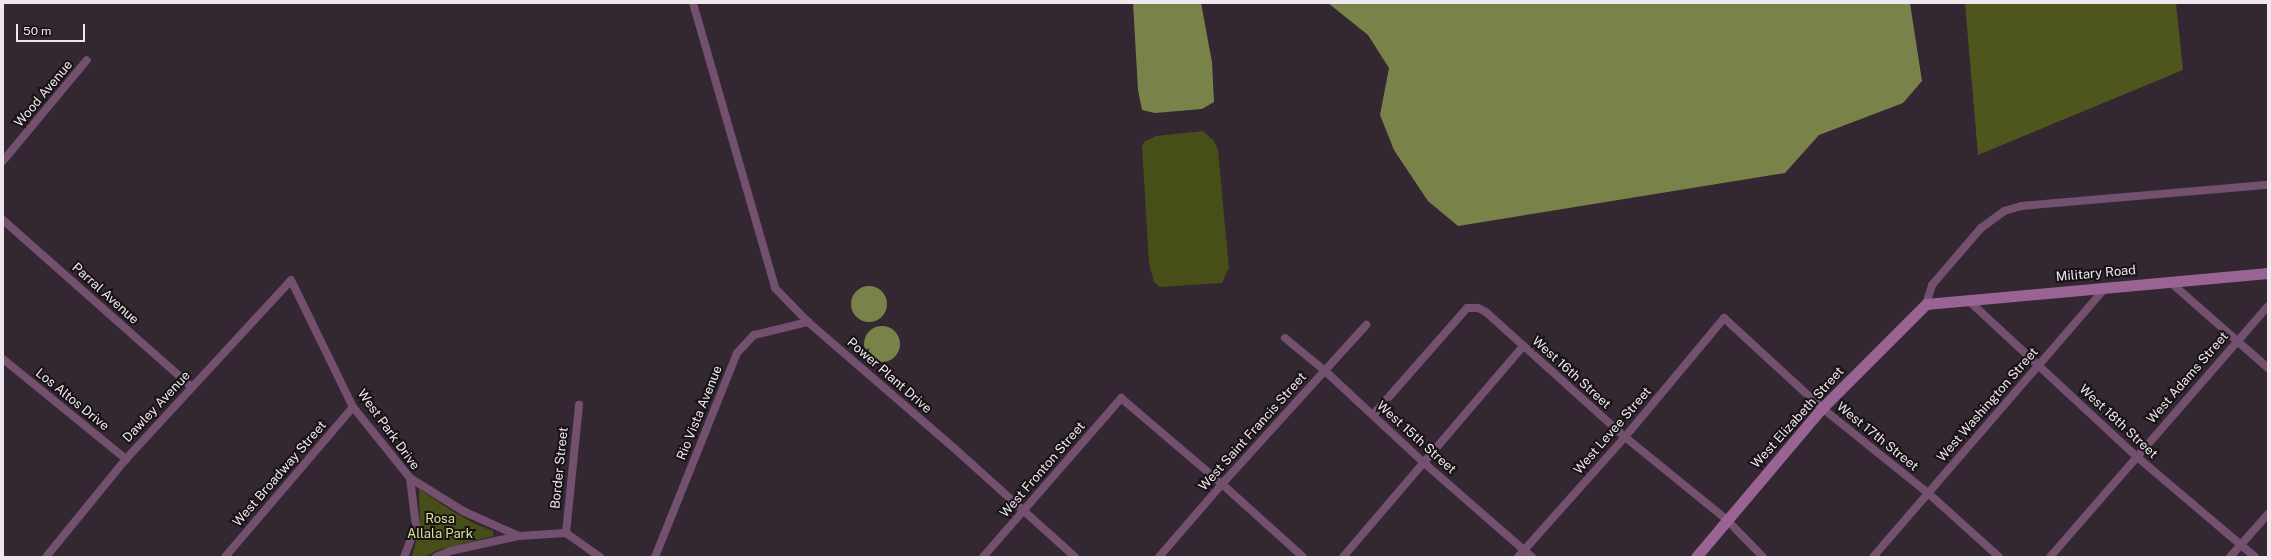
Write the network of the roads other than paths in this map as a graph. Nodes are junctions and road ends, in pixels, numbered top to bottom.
1 (693, 3) edge
2 (87, 60) dead end
3 (3, 161) edge
4 (2268, 185) edge
5 (3, 220) edge
6 (2268, 273) edge
7 (291, 280) joint
8 (2170, 281) junction
9 (2106, 287) junction
10 (1968, 300) junction
11 (1926, 304) junction
12 (2268, 306) edge
13 (1724, 318) joint
14 (808, 322) junction
15 (1366, 325) dead end
16 (1285, 338) dead end
17 (2236, 341) junction
18 (1523, 346) junction
19 (3, 359) edge
20 (2040, 365) junction
21 (2268, 368) edge
22 (1324, 370) junction
23 (192, 387) junction
24 (579, 405) dead end
25 (353, 407) junction
26 (1822, 408) junction
27 (1373, 415) junction
28 (1625, 437) junction
29 (2136, 456) junction
30 (126, 459) junction
31 (1423, 462) junction
32 (410, 478) junction
33 (1222, 484) junction
34 (1928, 493) junction
35 (1024, 512) junction
36 (2268, 514) edge
37 (1727, 520) junction
38 (566, 533) junction
39 (519, 536) junction
40 (2241, 545) junction
41 (1524, 550) junction
42 (46, 557) edge
43 (225, 557) edge
44 (404, 557) edge
45 (436, 557) edge
46 (600, 557) edge
47 (655, 557) edge
48 (983, 557) edge
49 (1075, 557) edge
50 (1159, 557) edge
51 (1303, 557) edge
52 (1343, 557) edge
53 (1518, 557) edge
54 (1532, 557) edge
55 (1696, 557) edge
56 (1763, 557) edge
57 (1873, 557) edge
58 (1999, 557) edge
59 (2050, 557) edge
60 (2230, 557) edge
61 (2255, 557) edge

1 - 14 street, Power Plant Drive
2 - 3 street, Wood Avenue
4 - 11 street
5 - 23 street, Parral Avenue
6 - 8 street, Military Road
7 - 23 street, Dawley Avenue
7 - 25 street, West Park Drive
8 - 9 street, Military Road
8 - 17 street
9 - 10 street, Military Road
9 - 20 street, West Washington Street
10 - 11 street, Military Road
10 - 20 street, West 18th Street
11 - 26 street, West Elizabeth Street
12 - 17 street, West Adams Street
13 - 26 street, West 17th Street
13 - 28 street, West Levee Street
14 - 35 street, Power Plant Drive
14 - 47 street, Rio Vista Avenue
15 - 22 street, West Saint Francis Street
16 - 22 street, West 15th Street
17 - 21 street
17 - 29 street, West Adams Street
18 - 27 street, West 16th Street
18 - 28 street, West 16th Street
18 - 31 street
19 - 30 street, Los Altos Drive
20 - 29 street, West 18th Street
20 - 34 street, West Washington Street
22 - 27 street, West 15th Street
22 - 33 street, West Saint Francis Street
23 - 30 street, Dawley Avenue
24 - 38 street, Border Street
25 - 32 street, West Park Drive
25 - 43 street, West Broadway Street
26 - 34 street, West 17th Street
26 - 37 street, West Elizabeth Street
27 - 31 street, West 15th Street
28 - 37 street, West 16th Street
28 - 41 street, West Levee Street
29 - 40 street, West 18th Street
29 - 59 street, West Adams Street
30 - 42 street, Dawley Avenue
31 - 41 street, West 15th Street
31 - 52 street
32 - 39 street
32 - 44 street, West Park Drive
33 - 35 street, West Fronton Street
33 - 50 street, West Saint Francis Street
33 - 51 street
34 - 57 street, West Washington Street
34 - 58 street, West 17th Street
35 - 48 street, West Fronton Street
35 - 49 street, Power Plant Drive
36 - 40 street
37 - 55 street, West Elizabeth Street
37 - 56 street, West 16th Street
38 - 39 street
38 - 46 street
39 - 45 street
40 - 60 street
40 - 61 street, West 18th Street
41 - 53 street, West Levee Street
41 - 54 street, West 15th Street

